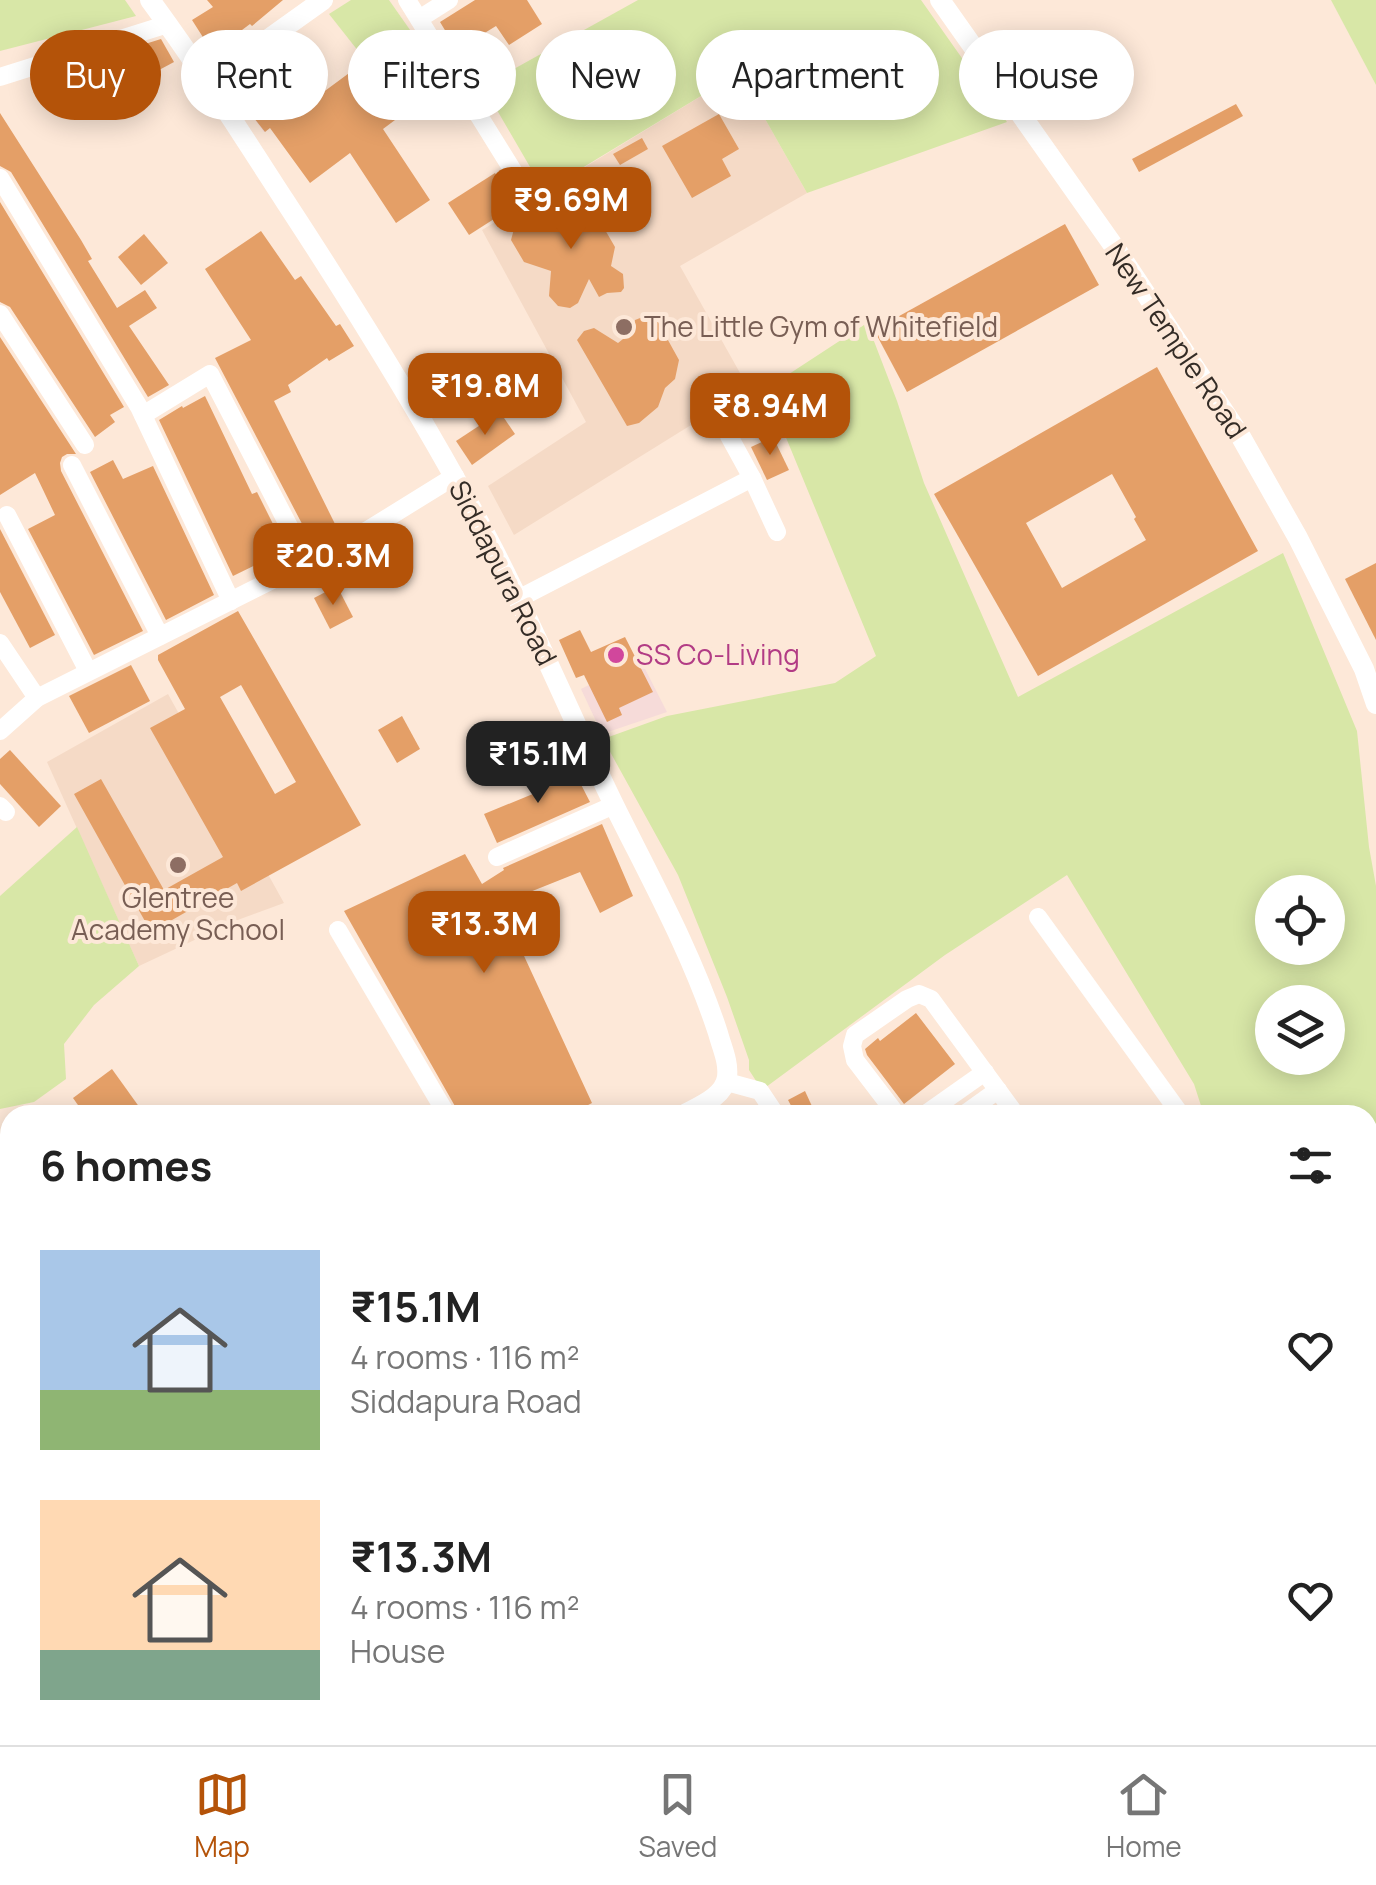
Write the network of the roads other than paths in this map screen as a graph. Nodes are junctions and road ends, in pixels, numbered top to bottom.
1 (150, 0) edge
2 (323, 0) edge
3 (407, 0) edge
4 (449, 0) edge
5 (940, 0) edge
6 (419, 19) junction
7 (168, 24) junction
8 (281, 30) edge
9 (181, 43) edge
10 (0, 76) edge
11 (233, 120) edge
12 (0, 178) edge
13 (525, 190) dead end
14 (0, 314) edge
15 (143, 415) junction
16 (729, 436) dead end
17 (85, 445) dead end
18 (72, 465) dead end
19 (454, 476) junction
20 (752, 478) junction
21 (7, 515) dead end
22 (777, 532) dead end
23 (308, 563) junction
24 (518, 599) junction
25 (231, 601) junction
26 (160, 636) junction
27 (0, 643) edge
28 (88, 672) junction
29 (37, 698) junction
30 (1376, 704) edge
31 (0, 731) edge
32 (614, 805) junction
33 (496, 857) dead end
34 (1038, 918) dead end
35 (338, 930) dead end
36 (984, 1072) junction
37 (727, 1082) junction
38 (998, 1090) junction
39 (441, 1105) edge
40 (700, 1105) edge
41 (769, 1105) edge
42 (889, 1105) edge
43 (938, 1105) edge
44 (978, 1105) edge
45 (1009, 1105) edge
46 (1175, 1105) edge

1 - 7 street, Siddapura Road
2 - 8 street
3 - 6 street
4 - 6 street
5 - 30 street, New Temple Road
6 - 13 street
7 - 9 street, Siddapura Road
7 - 10 street
11 - 19 street, Siddapura Road
12 - 15 street
14 - 17 street
15 - 23 street
15 - 25 street
16 - 20 street
18 - 26 street
19 - 23 street
19 - 24 street, Siddapura Road
20 - 22 street
20 - 24 street
21 - 28 street
23 - 25 street
24 - 32 street, Siddapura Road
25 - 26 street
26 - 28 street
27 - 29 street
28 - 29 street
29 - 31 street
32 - 33 street
32 - 37 street, Siddapura Road
34 - 46 street
35 - 39 street
36 - 38 street
36 - 42 street
36 - 43 street
37 - 40 street
37 - 41 street
38 - 44 street
38 - 45 street

